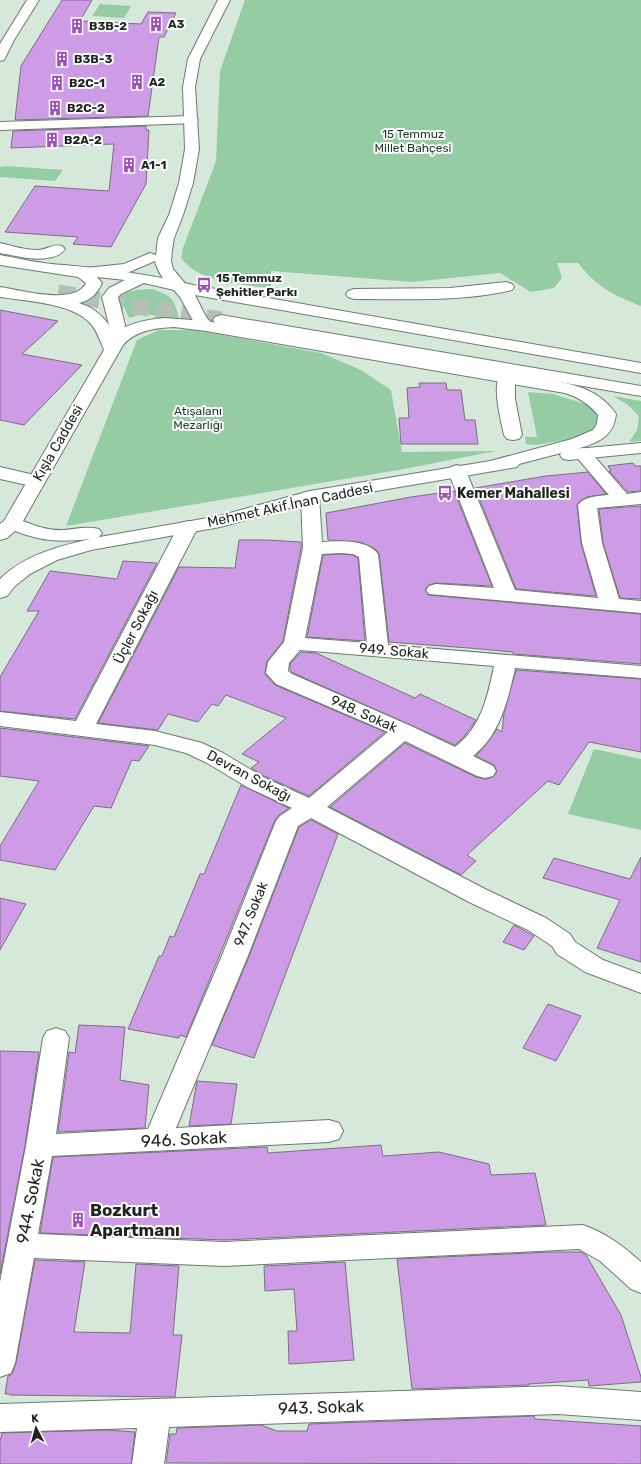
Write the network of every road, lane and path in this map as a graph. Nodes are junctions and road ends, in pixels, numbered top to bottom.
1 (33, 0) edge
2 (224, 0) edge
3 (0, 57) edge
4 (191, 120) junction
5 (0, 126) edge
6 (166, 238) junction
7 (0, 248) edge
8 (57, 249) dead end
9 (150, 258) junction
10 (0, 260) edge
11 (0, 271) edge
12 (91, 271) junction
13 (141, 279) junction
14 (0, 283) edge
15 (506, 286) dead end
16 (62, 287) junction
17 (180, 287) junction
18 (0, 292) edge
19 (354, 294) dead end
20 (206, 326) junction
21 (112, 349) junction
22 (641, 368) edge
23 (506, 378) junction
24 (641, 378) edge
25 (641, 391) edge
26 (513, 435) dead end
27 (641, 448) edge
28 (582, 453) junction
29 (496, 465) junction
30 (457, 471) junction
31 (0, 473) edge
32 (36, 481) junction
33 (310, 497) junction
34 (632, 499) edge
35 (4, 527) edge
36 (188, 527) junction
37 (313, 548) junction
38 (436, 590) dead end
39 (0, 592) edge
40 (507, 595) junction
41 (611, 606) junction
42 (641, 607) edge
43 (294, 642) junction
44 (378, 650) junction
45 (506, 660) junction
46 (641, 672) edge
47 (0, 719) edge
48 (83, 728) junction
49 (404, 731) junction
50 (457, 757) junction
51 (485, 771) dead end
52 (310, 808) junction
53 (641, 984) edge
54 (56, 1038) dead end
55 (329, 1132) dead end
56 (157, 1141) junction
57 (40, 1146) junction
58 (22, 1245) junction
59 (641, 1280) edge
60 (0, 1363) edge
61 (641, 1406) edge
62 (155, 1412) junction
63 (0, 1418) edge
64 (148, 1464) edge

1 - 3 main road
2 - 4 main road
4 - 5 main road
4 - 6 main road
6 - 9 main road
6 - 17 main road
7 - 8 main road
9 - 12 main road
9 - 13 main road
10 - 16 main road
11 - 16 main road
12 - 13 main road
12 - 16 main road
13 - 17 main road
13 - 21 main road
14 - 16 main road
15 - 19 main road
16 - 18 main road
16 - 21 main road
17 - 20 main road
17 - 22 main road
20 - 21 main road
20 - 23 main road
21 - 32 main road, Kışla Caddesi
23 - 26 main road
23 - 29 main road
24 - 25 main road
27 - 28 main road, Mehmet Akif İnan Caddesi
28 - 29 main road, Mehmet Akif İnan Caddesi
28 - 34 main road
29 - 30 main road, Mehmet Akif İnan Caddesi
30 - 33 main road, Mehmet Akif İnan Caddesi
30 - 40 main road
31 - 32 main road
32 - 35 main road, Kışla Caddesi
33 - 35 main road
33 - 36 main road, Mehmet Akif İnan Caddesi
33 - 37 main road
34 - 41 main road
36 - 39 main road, Mehmet Akif İnan Caddesi
36 - 48 main road, Üçler Sokağı
37 - 43 main road
37 - 44 main road
38 - 40 main road
40 - 41 main road
41 - 42 main road
43 - 44 main road, 949. Sokak
43 - 49 main road, 948. Sokak
44 - 45 main road, 949. Sokak
45 - 46 main road, 949. Sokak
45 - 50 main road
47 - 48 main road, Devran Sokağı
48 - 52 main road, Devran Sokağı
49 - 50 main road, 948. Sokak
49 - 52 main road, 947. Sokak
50 - 51 main road, 948. Sokak
52 - 53 main road, Devran Sokağı
52 - 56 main road, 947. Sokak
54 - 57 main road, 944. Sokak
55 - 56 main road, 946. Sokak
56 - 57 main road, 946. Sokak
57 - 58 main road, 944. Sokak
58 - 59 main road
58 - 60 main road, 944. Sokak
61 - 62 main road, 943. Sokak
62 - 63 main road, 943. Sokak
62 - 64 main road

